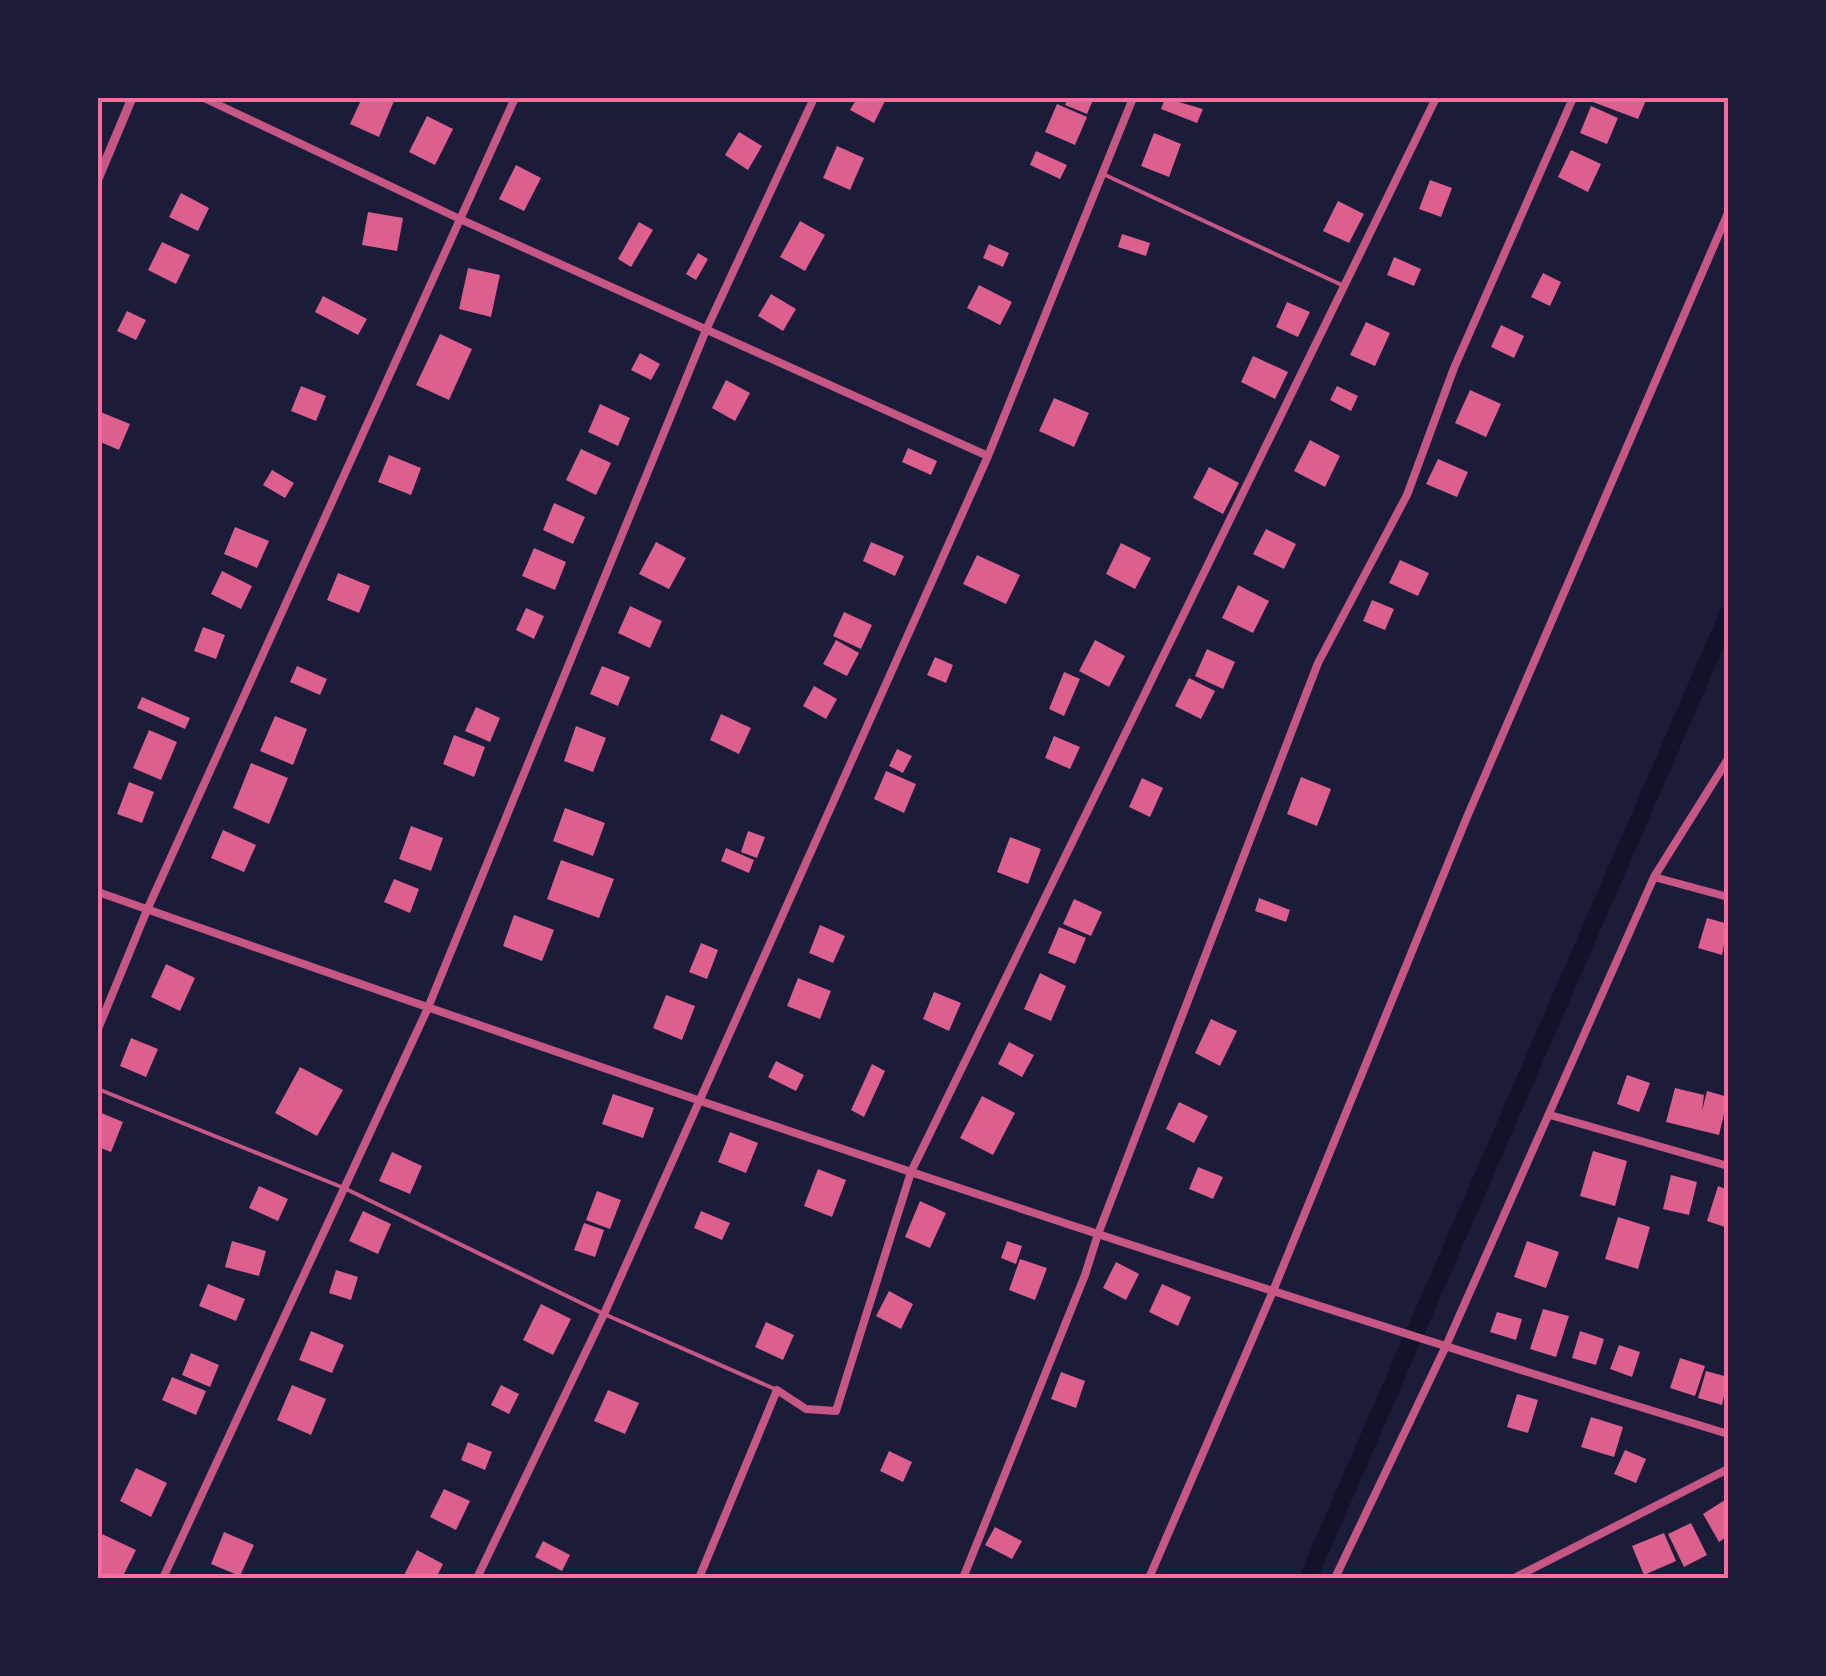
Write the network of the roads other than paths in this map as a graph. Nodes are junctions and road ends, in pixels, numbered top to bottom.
1 (132, 98) edge
2 (204, 98) edge
3 (515, 98) edge
4 (814, 98) edge
5 (1133, 98) edge
6 (1436, 98) edge
7 (1573, 98) edge
8 (1101, 173) junction
9 (98, 179) edge
10 (1728, 213) edge
11 (462, 220) junction
12 (1344, 286) junction
13 (706, 330) junction
14 (988, 456) junction
15 (1728, 759) edge
16 (1654, 877) junction
17 (98, 892) edge
18 (1728, 898) edge
19 (148, 910) junction
20 (427, 1010) junction
21 (98, 1029) edge
22 (98, 1089) edge
23 (697, 1102) junction
24 (1550, 1115) junction
25 (1728, 1166) edge
26 (911, 1172) junction
27 (344, 1188) junction
28 (1098, 1234) junction
29 (1273, 1292) junction
30 (604, 1314) junction
31 (1446, 1348) junction
32 (777, 1390) junction
33 (1728, 1434) edge
34 (1728, 1469) edge
35 (163, 1578) edge
36 (477, 1578) edge
37 (699, 1578) edge
38 (963, 1578) edge
39 (1149, 1578) edge
40 (1336, 1578) edge
41 (1514, 1578) edge

1 - 9 street
2 - 11 street
3 - 11 street
4 - 13 street
5 - 8 street
6 - 12 street
7 - 28 street
8 - 12 lane
8 - 14 street
10 - 29 street
11 - 13 street
11 - 19 street
12 - 26 street
13 - 14 street
13 - 20 street
14 - 23 street
15 - 16 street
16 - 18 street
16 - 24 street
17 - 19 street
19 - 20 street
19 - 21 street
20 - 23 street
20 - 27 street
22 - 27 lane
23 - 26 street
23 - 30 street
24 - 25 street
24 - 31 street
26 - 28 street
26 - 32 street
27 - 30 lane
27 - 35 street
28 - 29 street
28 - 38 street
29 - 31 street
29 - 39 street
30 - 32 lane
30 - 36 street
31 - 33 street
31 - 40 street
32 - 37 street
34 - 41 street

